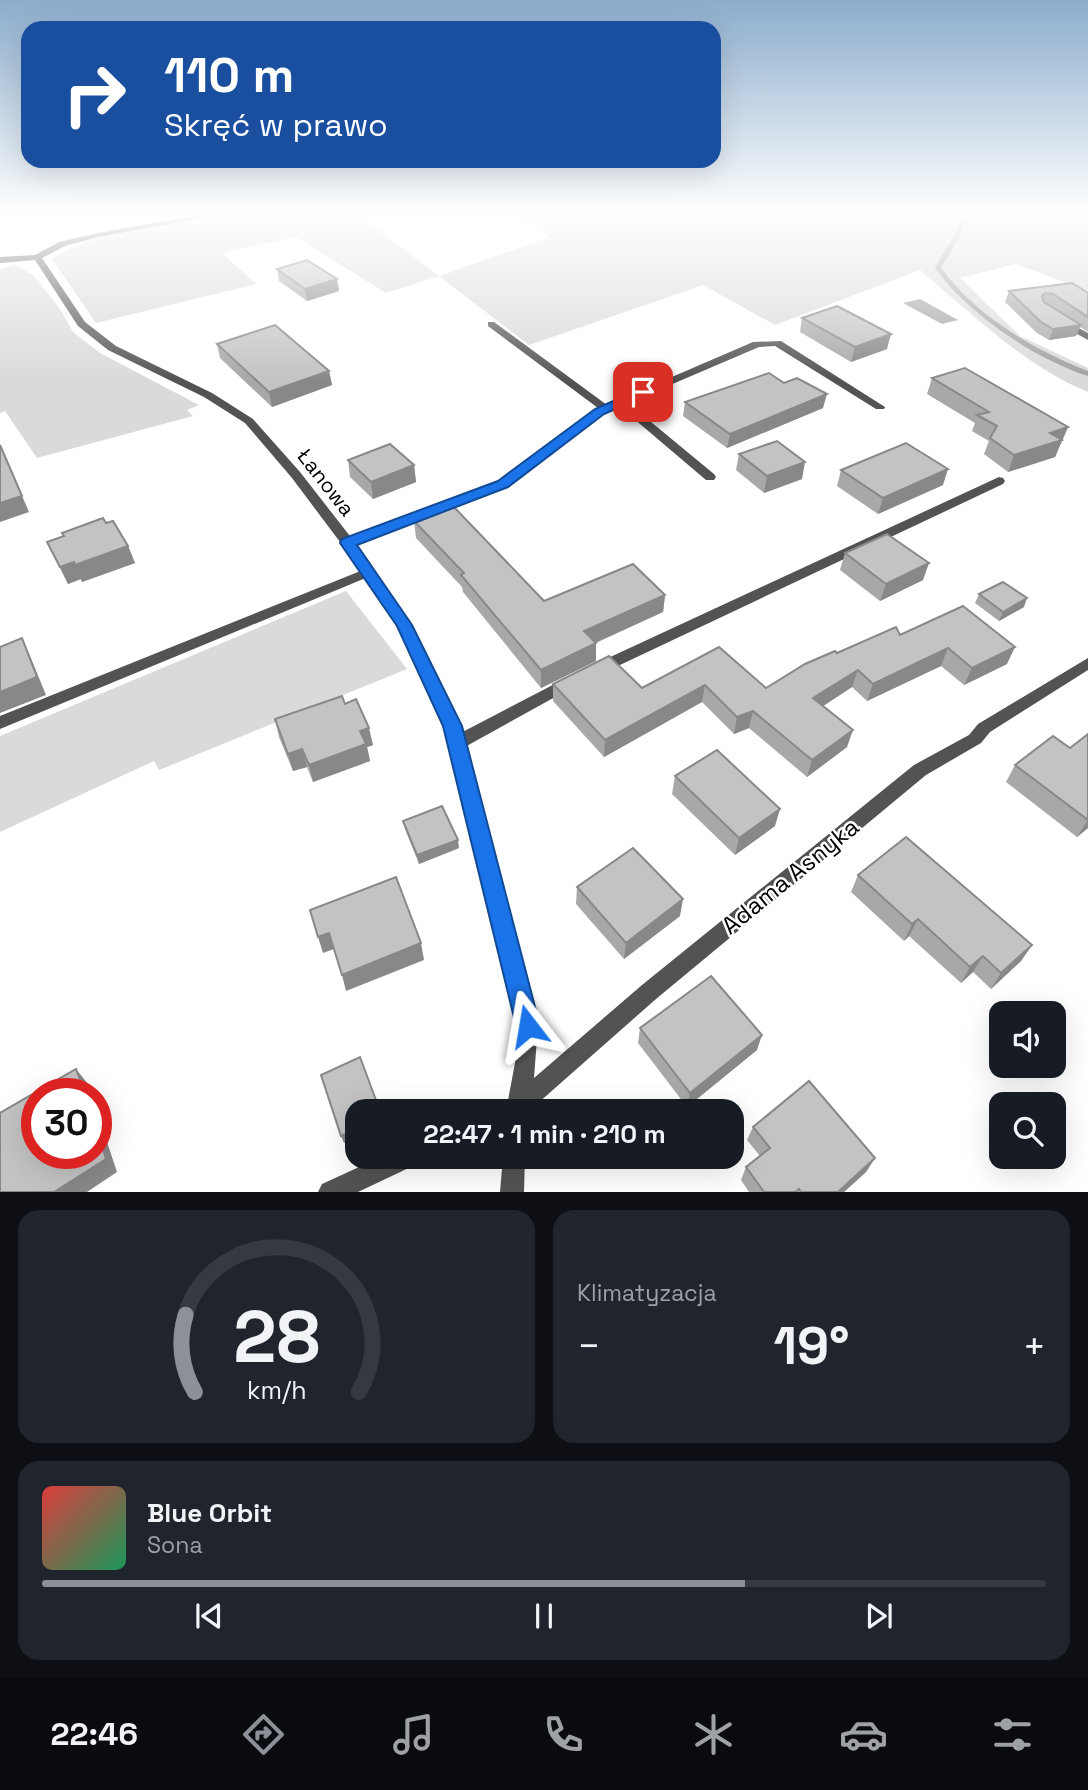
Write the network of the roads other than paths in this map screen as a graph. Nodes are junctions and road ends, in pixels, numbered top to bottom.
1 (45, 270) edge
2 (1052, 315) edge
3 (491, 324) dead end
4 (1088, 337) edge
5 (620, 402) junction
6 (880, 407) dead end
7 (606, 409) junction
8 (710, 477) dead end
9 (999, 481) dead end
10 (348, 543) junction
11 (368, 572) junction
12 (1088, 663) edge
13 (0, 723) edge
14 (457, 743) junction
15 (517, 1099) edge
16 (527, 1099) edge
17 (381, 1169) edge
18 (513, 1169) edge
19 (330, 1192) edge
20 (512, 1192) edge

1 - 10 street, Łanowa
2 - 4 street
3 - 7 street
5 - 6 street
5 - 7 street
5 - 8 street
7 - 10 street
9 - 14 street
10 - 11 street, Łanowa
11 - 13 street
11 - 14 street, Łanowa
12 - 16 street, Adama Asnyka
14 - 15 street, Łanowa
17 - 19 street
18 - 20 street

